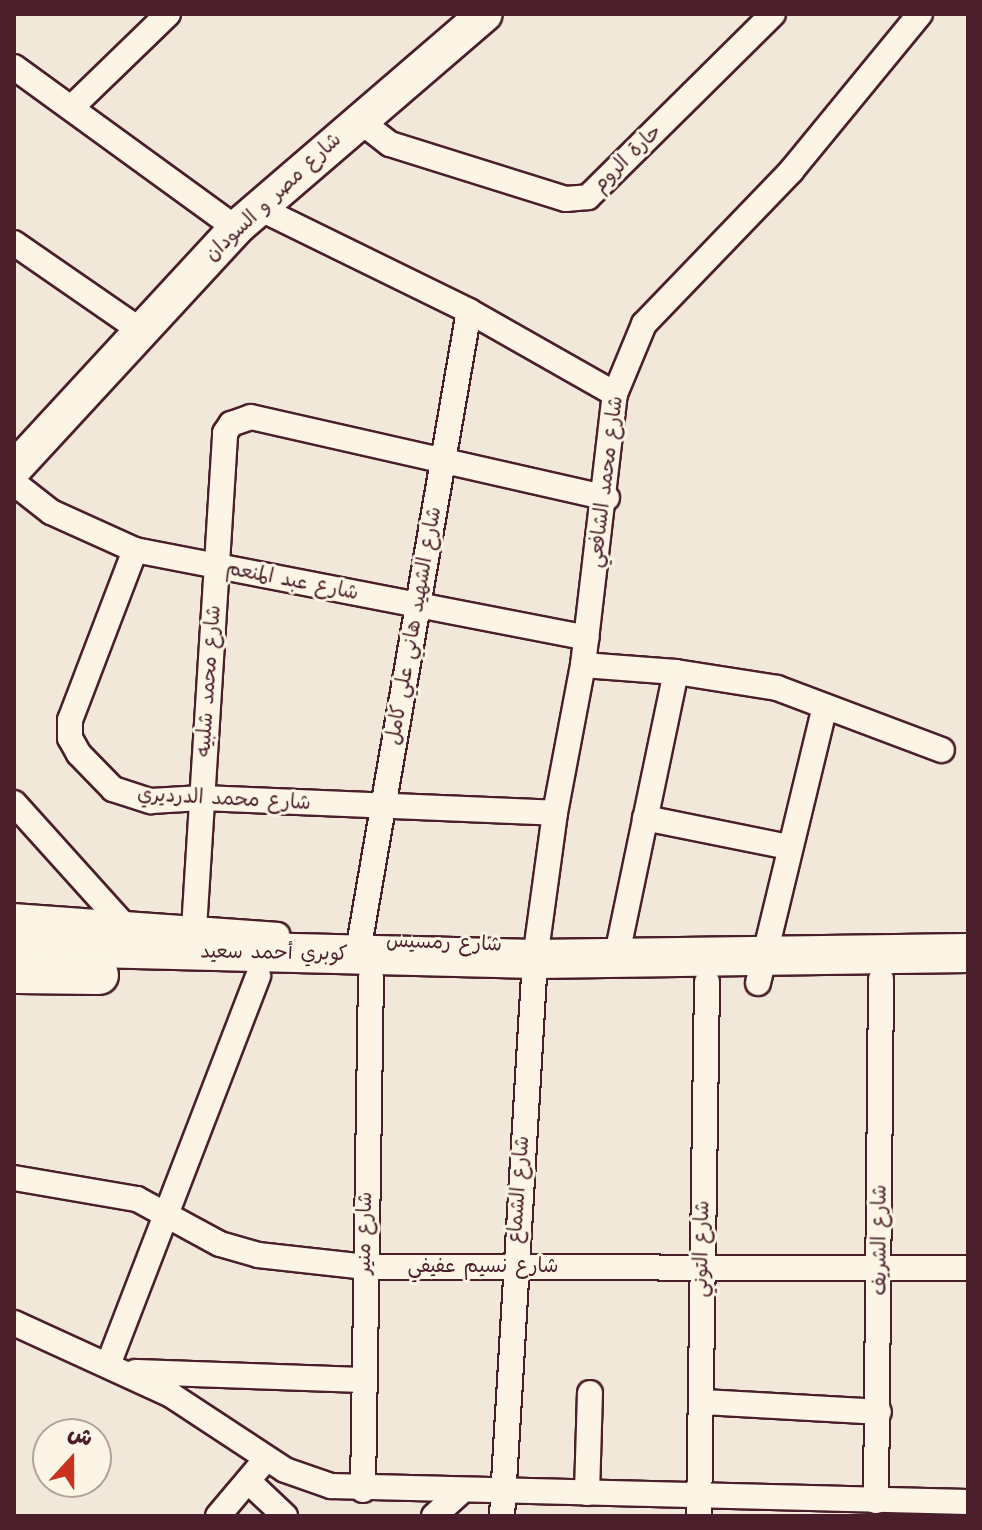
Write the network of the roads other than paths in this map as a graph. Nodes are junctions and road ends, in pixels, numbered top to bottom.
1 (168, 14) edge
2 (773, 14) edge
3 (920, 14) edge
4 (470, 19) edge
5 (14, 67) edge
6 (71, 108) junction
7 (359, 120) junction
8 (248, 218) junction
9 (14, 243) edge
10 (469, 311) junction
11 (141, 331) junction
12 (615, 394) junction
13 (443, 464) junction
14 (14, 469) edge
15 (14, 483) edge
16 (607, 498) junction
17 (135, 550) junction
18 (218, 568) junction
19 (419, 606) junction
20 (587, 638) junction
21 (583, 665) junction
22 (676, 672) junction
23 (825, 707) junction
24 (942, 750) dead end
25 (202, 798) junction
26 (383, 807) junction
27 (15, 812) edge
28 (555, 813) junction
29 (645, 818) junction
30 (789, 847) junction
31 (14, 916) edge
32 (121, 922) junction
33 (194, 929) junction
34 (360, 940) junction
35 (14, 946) edge
36 (968, 953) edge
37 (616, 959) junction
38 (246, 965) junction
39 (534, 970) junction
40 (761, 971) junction
41 (14, 974) edge
42 (371, 977) junction
43 (968, 978) edge
44 (881, 979) junction
45 (707, 982) junction
46 (14, 1178) edge
47 (166, 1214) junction
48 (366, 1267) junction
49 (515, 1267) junction
50 (703, 1267) junction
51 (968, 1268) edge
52 (881, 1269) junction
53 (14, 1323) edge
54 (116, 1368) junction
55 (364, 1380) junction
56 (590, 1393) dead end
57 (702, 1402) junction
58 (879, 1412) junction
59 (266, 1459) junction
60 (248, 1481) junction
61 (363, 1490) junction
62 (462, 1491) junction
63 (503, 1491) junction
64 (587, 1493) junction
65 (876, 1501) junction
66 (968, 1502) edge
67 (700, 1506) edge
68 (819, 1508) edge
69 (218, 1516) edge
70 (285, 1516) edge
71 (434, 1516) edge
72 (502, 1516) edge

1 - 6 street
2 - 7 street, حارة الروم
3 - 12 street, شارع محمد الشافعي
4 - 7 main road, شارع مصر و السودان
5 - 6 street
6 - 8 street
7 - 8 main road, شارع مصر و السودان
8 - 10 street
8 - 11 main road, شارع مصر و السودان
9 - 11 street
10 - 12 street
10 - 13 street, شارع الشهيد هاني علي كامل
11 - 14 main road, شارع مصر و السودان
12 - 16 street, شارع محمد الشافعي
13 - 16 street
13 - 18 street, شارع محمد شلبيه
13 - 19 street, شارع الشهيد هاني علي كامل
15 - 17 street, شارع عبد المنعم
16 - 20 street, شارع محمد الشافعي
17 - 18 street, شارع عبد المنعم
17 - 25 street, شارع محمد الدرديري
18 - 19 street, شارع عبد المنعم
18 - 25 street, شارع محمد شلبيه
19 - 20 street, شارع عبد المنعم
19 - 26 street, شارع الشهيد هاني علي كامل
20 - 21 street, شارع محمد الشافعي
21 - 22 street
21 - 28 street, شارع محمد الشافعي
22 - 23 street
22 - 29 street
23 - 24 street
23 - 30 street
25 - 26 street, شارع محمد الدرديري
25 - 33 street, شارع محمد شلبيه
26 - 28 street, شارع محمد الدرديري
26 - 34 street, شارع الشهيد هاني علي كامل
27 - 32 street
28 - 39 street, شارع محمد الشافعي
29 - 30 street
29 - 37 street
30 - 40 street
31 - 32 street, شارع رمسيس
32 - 33 street, شارع رمسيس
33 - 34 street, شارع رمسيس
34 - 39 street, شارع رمسيس
35 - 38 main road, كوبري أحمد سعيد
36 - 40 main road, شارع رمسيس
37 - 39 main road, شارع رمسيس
37 - 40 main road, شارع رمسيس
38 - 39 main road, كوبري أحمد سعيد
38 - 41 main road, شارع رمسيس
38 - 42 main road, شارع رمسيس
38 - 47 street
39 - 42 main road, شارع رمسيس
39 - 45 main road, شارع رمسيس
39 - 49 street, شارع الشماع
40 - 44 main road, شارع رمسيس
40 - 45 main road, شارع رمسيس
42 - 48 street, شارع منير
43 - 44 main road, شارع رمسيس
44 - 52 street, شارع الشريف
45 - 50 street, شارع التوني
46 - 47 street, شارع نسيم عفيفي
47 - 48 street, شارع نسيم عفيفي
47 - 54 street
48 - 49 street, شارع نسيم عفيفي
48 - 55 street, شارع منير
49 - 50 street, شارع نسيم عفيفي
49 - 63 street, شارع الشماع
50 - 52 street, شارع نسيم عفيفي
50 - 57 street, شارع التوني
51 - 52 street, شارع نسيم عفيفي
52 - 58 street, شارع الشريف
53 - 54 street
54 - 55 street
54 - 59 street
55 - 61 street, شارع منير
56 - 64 street
57 - 58 street
57 - 67 street, شارع التوني
58 - 65 street, شارع الشريف
59 - 60 street
59 - 61 street
60 - 69 street
60 - 70 street
61 - 62 street
62 - 63 street
62 - 71 street
63 - 64 street
63 - 72 street, شارع الشماع
64 - 67 street
65 - 66 street
65 - 68 street
67 - 68 street

